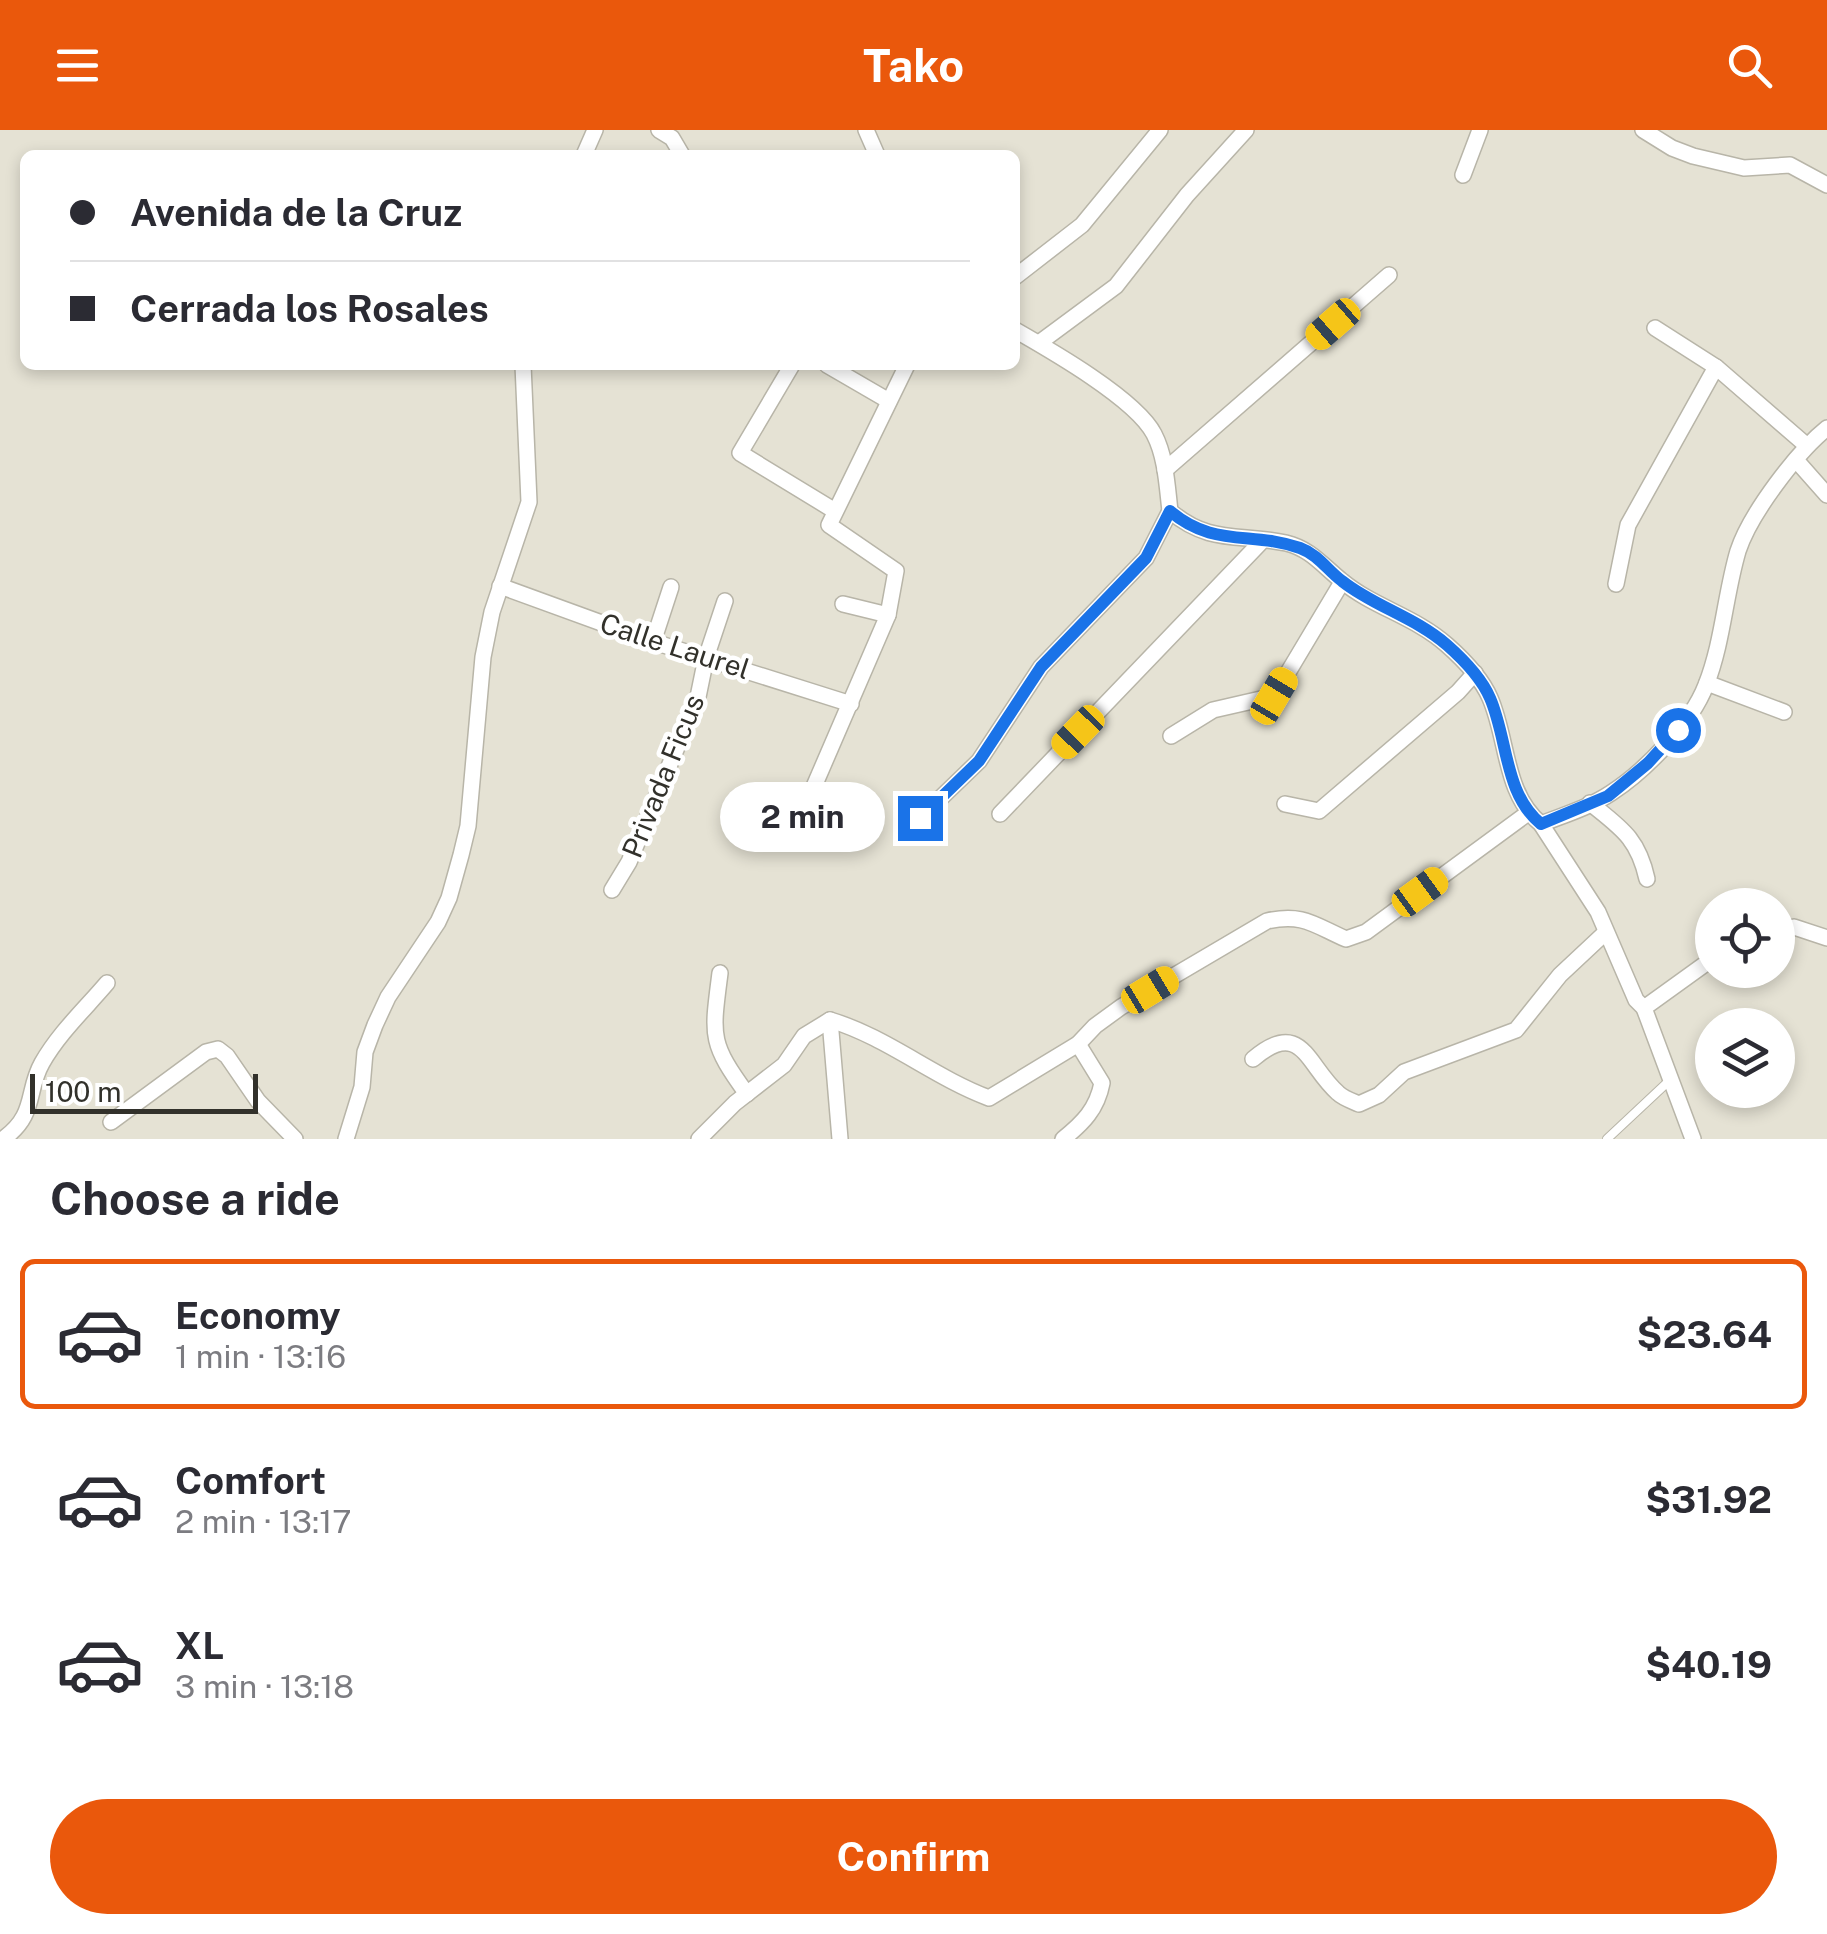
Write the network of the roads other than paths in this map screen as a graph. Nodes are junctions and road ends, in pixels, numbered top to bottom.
1 (659, 130) edge
2 (1160, 130) edge
3 (1246, 130) edge
4 (1480, 130) edge
5 (1644, 130) edge
6 (679, 150) edge
7 (1463, 174) dead end
8 (1827, 185) edge
9 (1020, 273) edge
10 (1389, 276) dead end
11 (1655, 328) dead end
12 (1020, 333) edge
13 (1038, 343) junction
14 (1716, 367) junction
15 (523, 370) edge
16 (789, 370) edge
17 (836, 370) edge
18 (905, 370) edge
19 (889, 401) junction
20 (1827, 428) edge
21 (1806, 445) junction
22 (1796, 460) junction
23 (1165, 470) junction
24 (1827, 495) edge
25 (834, 510) junction
26 (1170, 511) junction
27 (1262, 541) junction
28 (1342, 582) junction
29 (1616, 584) dead end
30 (500, 586) junction
31 (671, 587) dead end
32 (726, 601) dead end
33 (843, 604) dead end
34 (888, 615) junction
35 (653, 642) junction
36 (706, 658) junction
37 (1476, 673) junction
38 (1707, 683) junction
39 (851, 704) junction
40 (1784, 712) dead end
41 (1170, 736) dead end
42 (1590, 803) junction
43 (1285, 804) dead end
44 (806, 805) dead end
45 (1000, 814) dead end
46 (920, 818) dead end
47 (1534, 818) junction
48 (1647, 879) dead end
49 (612, 890) dead end
50 (1795, 927) edge
51 (1606, 932) junction
52 (1827, 938) edge
53 (1695, 971) edge
54 (720, 973) dead end
55 (108, 983) dead end
56 (1644, 1008) junction
57 (830, 1020) junction
58 (1078, 1044) junction
59 (1253, 1059) dead end
60 (1671, 1079) junction
61 (747, 1094) junction
62 (111, 1122) dead end
63 (3, 1139) edge
64 (295, 1139) edge
65 (346, 1139) edge
66 (699, 1139) edge
67 (840, 1139) edge
68 (1063, 1139) edge
69 (1608, 1139) edge
70 (1693, 1139) edge

1 - 6 street
2 - 9 street
3 - 13 street
4 - 7 street
5 - 8 street
10 - 23 street
11 - 14 street
12 - 13 street
13 - 23 street
14 - 21 street
14 - 29 street
15 - 30 street
16 - 25 street
17 - 19 street
18 - 19 street
19 - 25 street
20 - 21 street
21 - 22 street
22 - 24 street
22 - 38 street
23 - 26 street
25 - 34 street
26 - 27 street
26 - 46 street
27 - 28 street
27 - 45 street
28 - 37 street
28 - 41 street
30 - 35 street, Calle Laurel
30 - 65 street
31 - 35 street
32 - 36 street, Privada Ficus
33 - 34 street
34 - 39 street
35 - 36 street, Calle Laurel
36 - 39 street, Calle Laurel
36 - 49 street, Privada Ficus
37 - 43 street
37 - 47 street
38 - 40 street
38 - 42 street
39 - 44 street
42 - 47 street
42 - 48 street
47 - 51 street
47 - 58 street
50 - 52 street
51 - 56 street
51 - 59 street
53 - 56 street
54 - 61 street
55 - 63 street
56 - 60 street
57 - 58 street
57 - 61 street
57 - 67 street
58 - 68 street
60 - 69 lane
60 - 70 street
61 - 66 street
62 - 64 street

